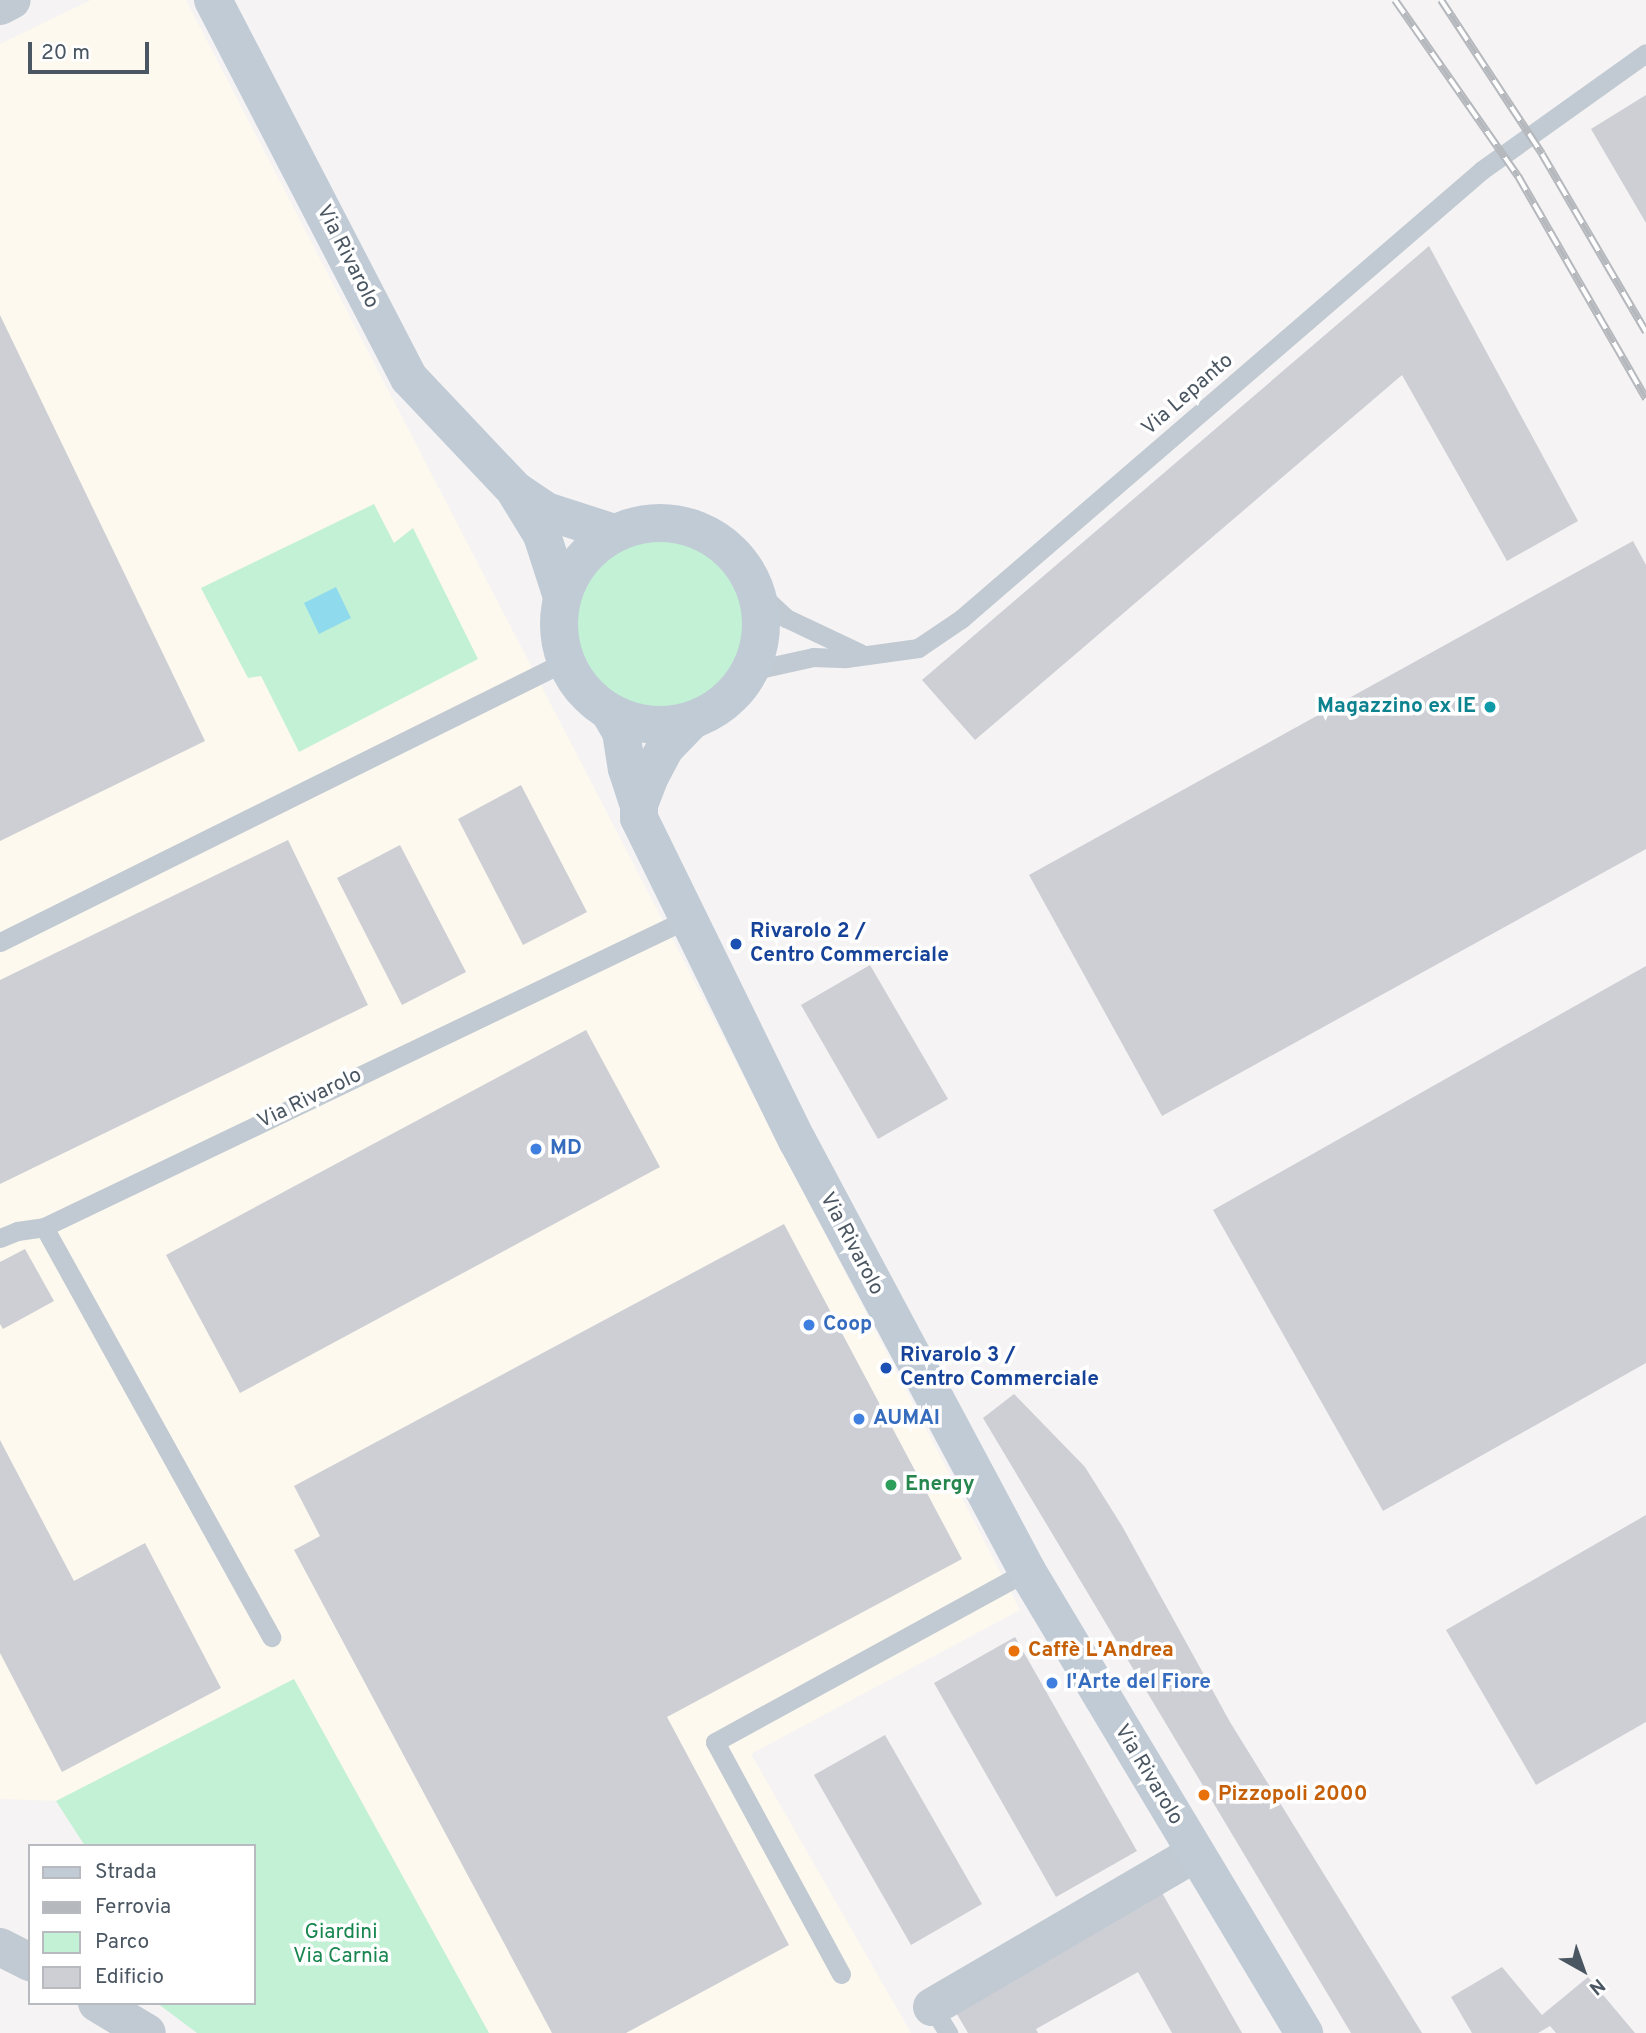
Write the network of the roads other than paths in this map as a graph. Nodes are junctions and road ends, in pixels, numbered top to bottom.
1 (12, 0) edge
2 (213, 0) edge
3 (0, 6) edge
4 (1646, 53) edge
5 (515, 489) junction
6 (614, 533) junction
7 (757, 591) junction
8 (562, 597) junction
9 (868, 656) junction
10 (566, 661) junction
11 (750, 671) junction
12 (610, 713) junction
13 (692, 720) junction
14 (639, 805) junction
15 (689, 918) junction
16 (0, 942) edge
17 (44, 1227) junction
18 (0, 1238) edge
19 (1027, 1571) junction
20 (271, 1637) dead end
21 (1194, 1854) junction
22 (0, 1947) edge
23 (28, 1961) edge
24 (841, 1974) dead end
25 (100, 2005) edge
26 (940, 2020) edge
27 (147, 2033) edge
28 (1304, 2033) edge

1 - 3 street
2 - 5 main road, Via Rivarolo
4 - 9 lane, Via Lepanto
5 - 6 main road, Via Rivarolo
5 - 8 main road, Via Rivarolo
6 - 7 main road, Via Rivarolo
6 - 8 main road, Via Rivarolo
7 - 9 lane
7 - 11 main road, Via Rivarolo
8 - 10 main road, Via Rivarolo
9 - 11 lane
10 - 12 main road, Via Rivarolo
10 - 16 lane
11 - 13 main road, Via Rivarolo
12 - 13 main road, Via Rivarolo
12 - 14 main road, Via Rivarolo
13 - 14 main road, Via Rivarolo
14 - 15 main road, Via Rivarolo
15 - 17 lane, Via Rivarolo
15 - 19 main road, Via Rivarolo
17 - 18 lane, Via Rivarolo
17 - 20 lane
19 - 21 main road, Via Rivarolo
19 - 24 lane
21 - 26 street
21 - 28 main road, Via Rivarolo
22 - 23 street
25 - 27 street

